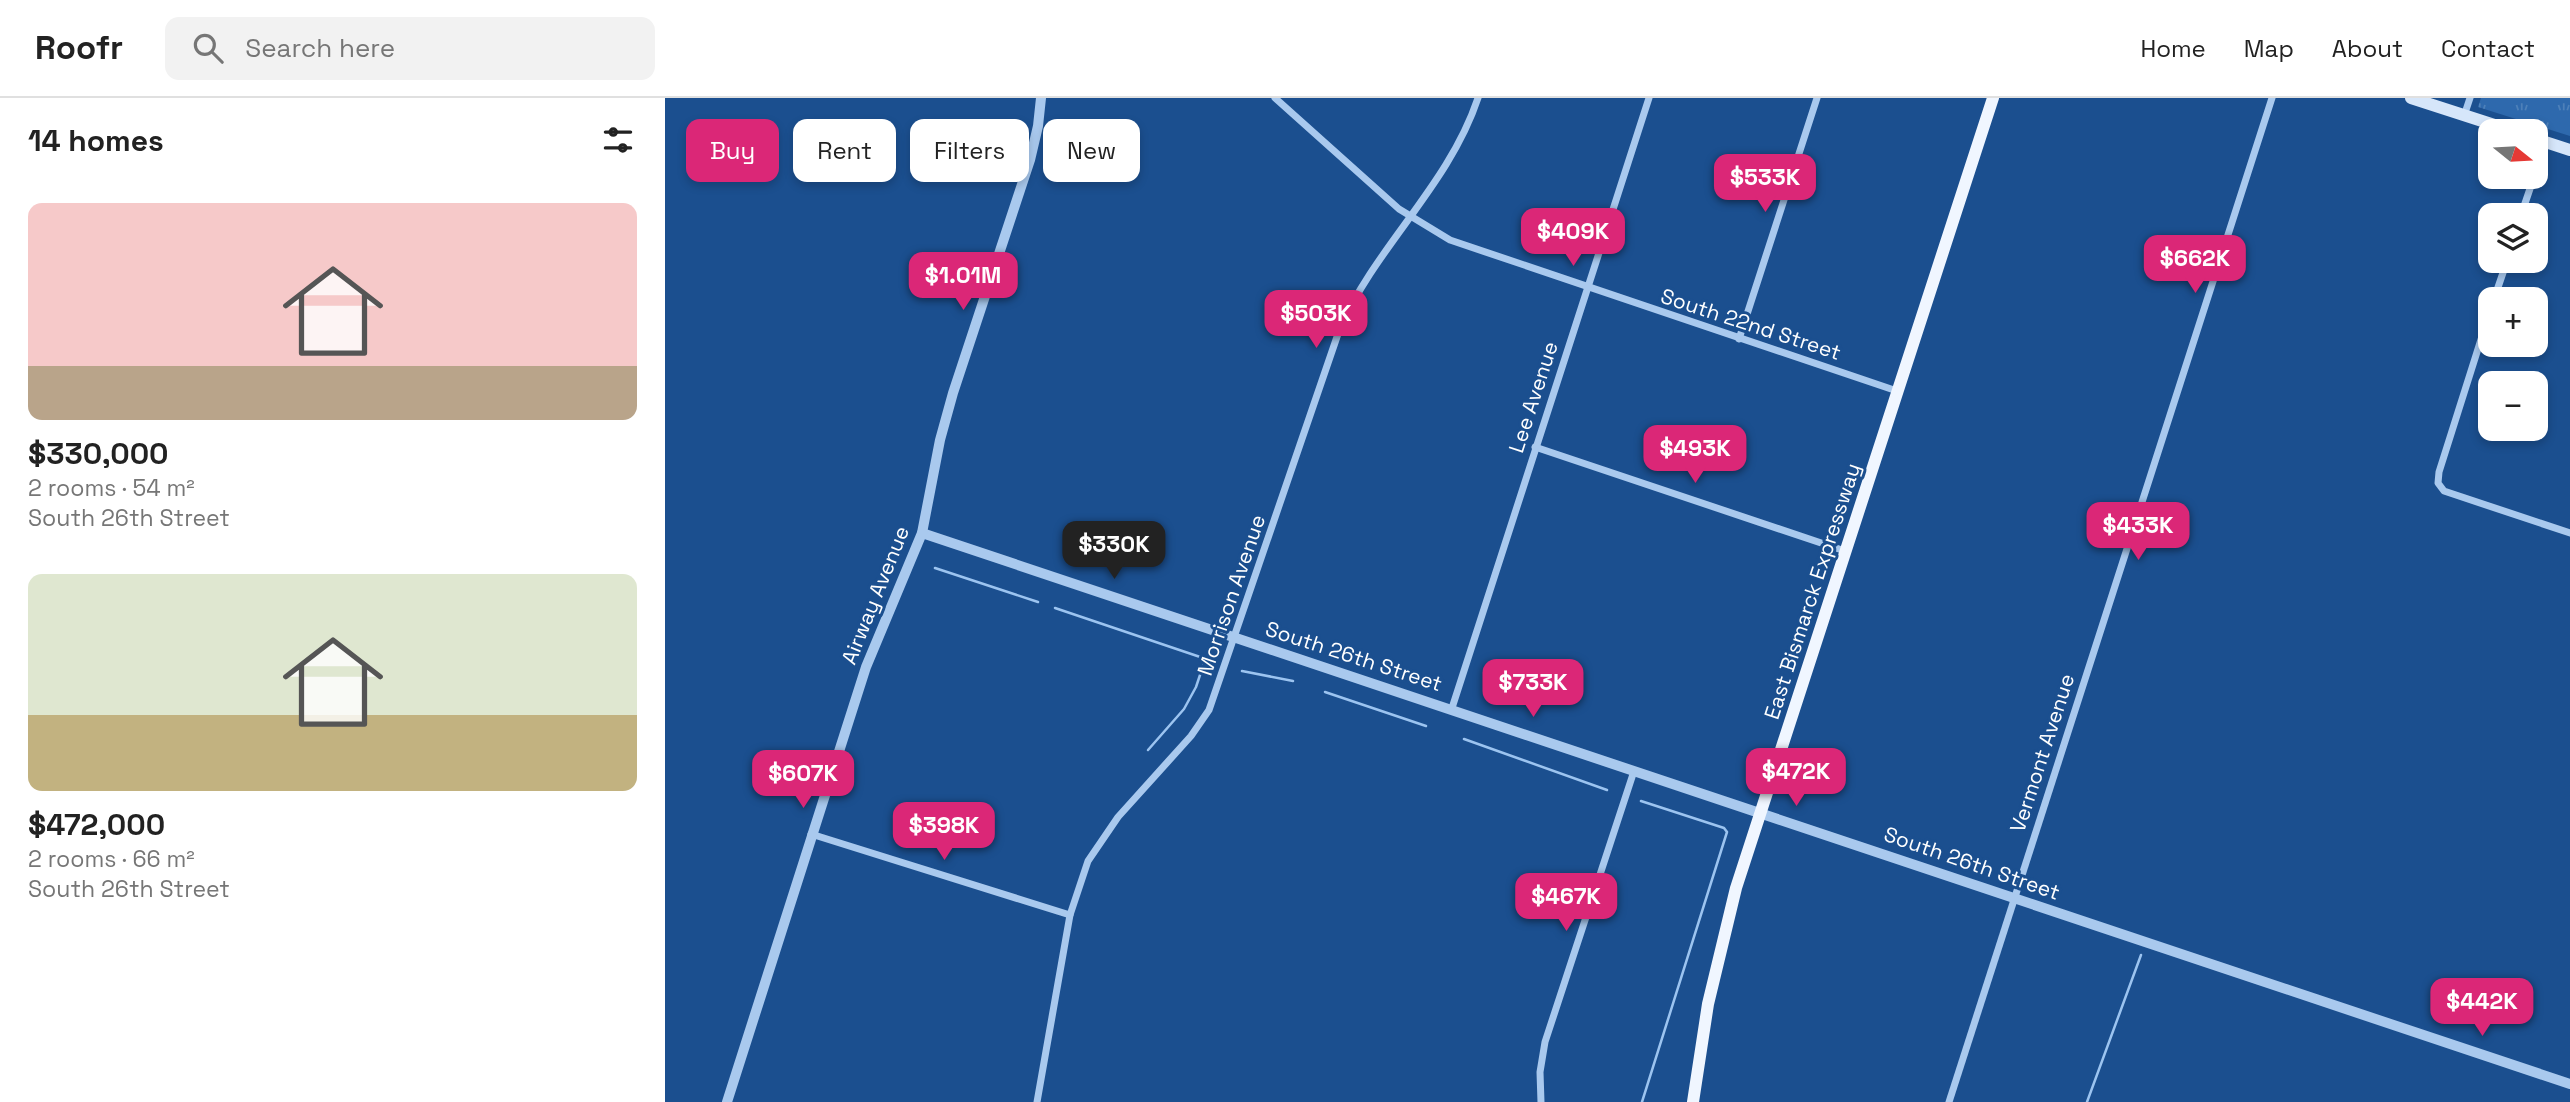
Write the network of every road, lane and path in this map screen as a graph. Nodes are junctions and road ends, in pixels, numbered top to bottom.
1 (1041, 98) edge
2 (1275, 98) edge
3 (1478, 98) edge
4 (1649, 98) edge
5 (1817, 98) edge
6 (1993, 98) edge
7 (2272, 98) edge
8 (2411, 98) edge
9 (2470, 98) edge
10 (2464, 116) junction
11 (2478, 120) edge
12 (2548, 143) edge
13 (2570, 150) edge
14 (1411, 217) junction
15 (1587, 288) junction
16 (1739, 339) junction
17 (2478, 350) edge
18 (1897, 391) junction
19 (1535, 447) junction
20 (922, 533) junction
21 (2570, 533) edge
22 (1845, 551) junction
23 (1235, 637) junction
24 (1452, 708) junction
25 (1635, 771) junction
26 (1760, 813) junction
27 (811, 834) junction
28 (2014, 897) junction
29 (1070, 915) junction
30 (2570, 1084) edge
31 (727, 1102) edge
32 (1037, 1102) edge
33 (1541, 1102) edge
34 (1693, 1102) edge
35 (1949, 1102) edge

1 - 20 street, Airway Avenue
2 - 14 street, South 22nd Street
3 - 14 street, Morrison Avenue
4 - 15 street, Lee Avenue
5 - 16 street
6 - 18 main road, East Bismarck Expressway
7 - 28 street, Vermont Avenue
8 - 10 main road
9 - 10 street
10 - 11 main road
12 - 13 main road
14 - 15 street, South 22nd Street
14 - 23 street, Morrison Avenue
15 - 16 street, South 22nd Street
15 - 19 street, Lee Avenue
16 - 18 street, South 22nd Street
17 - 21 street
18 - 22 main road, East Bismarck Expressway
19 - 22 street
19 - 24 street, Lee Avenue
20 - 23 street, South 26th Street
20 - 27 street, Airway Avenue
22 - 26 main road, East Bismarck Expressway
23 - 24 street, South 26th Street
23 - 29 street, Morrison Avenue
24 - 25 street, South 26th Street
25 - 26 street, South 26th Street
25 - 33 street
26 - 28 street, South 26th Street
26 - 34 main road, East Bismarck Expressway
27 - 29 street
27 - 31 street, Airway Avenue
28 - 30 street, South 26th Street
28 - 35 street, Vermont Avenue
29 - 32 street, Morrison Avenue

